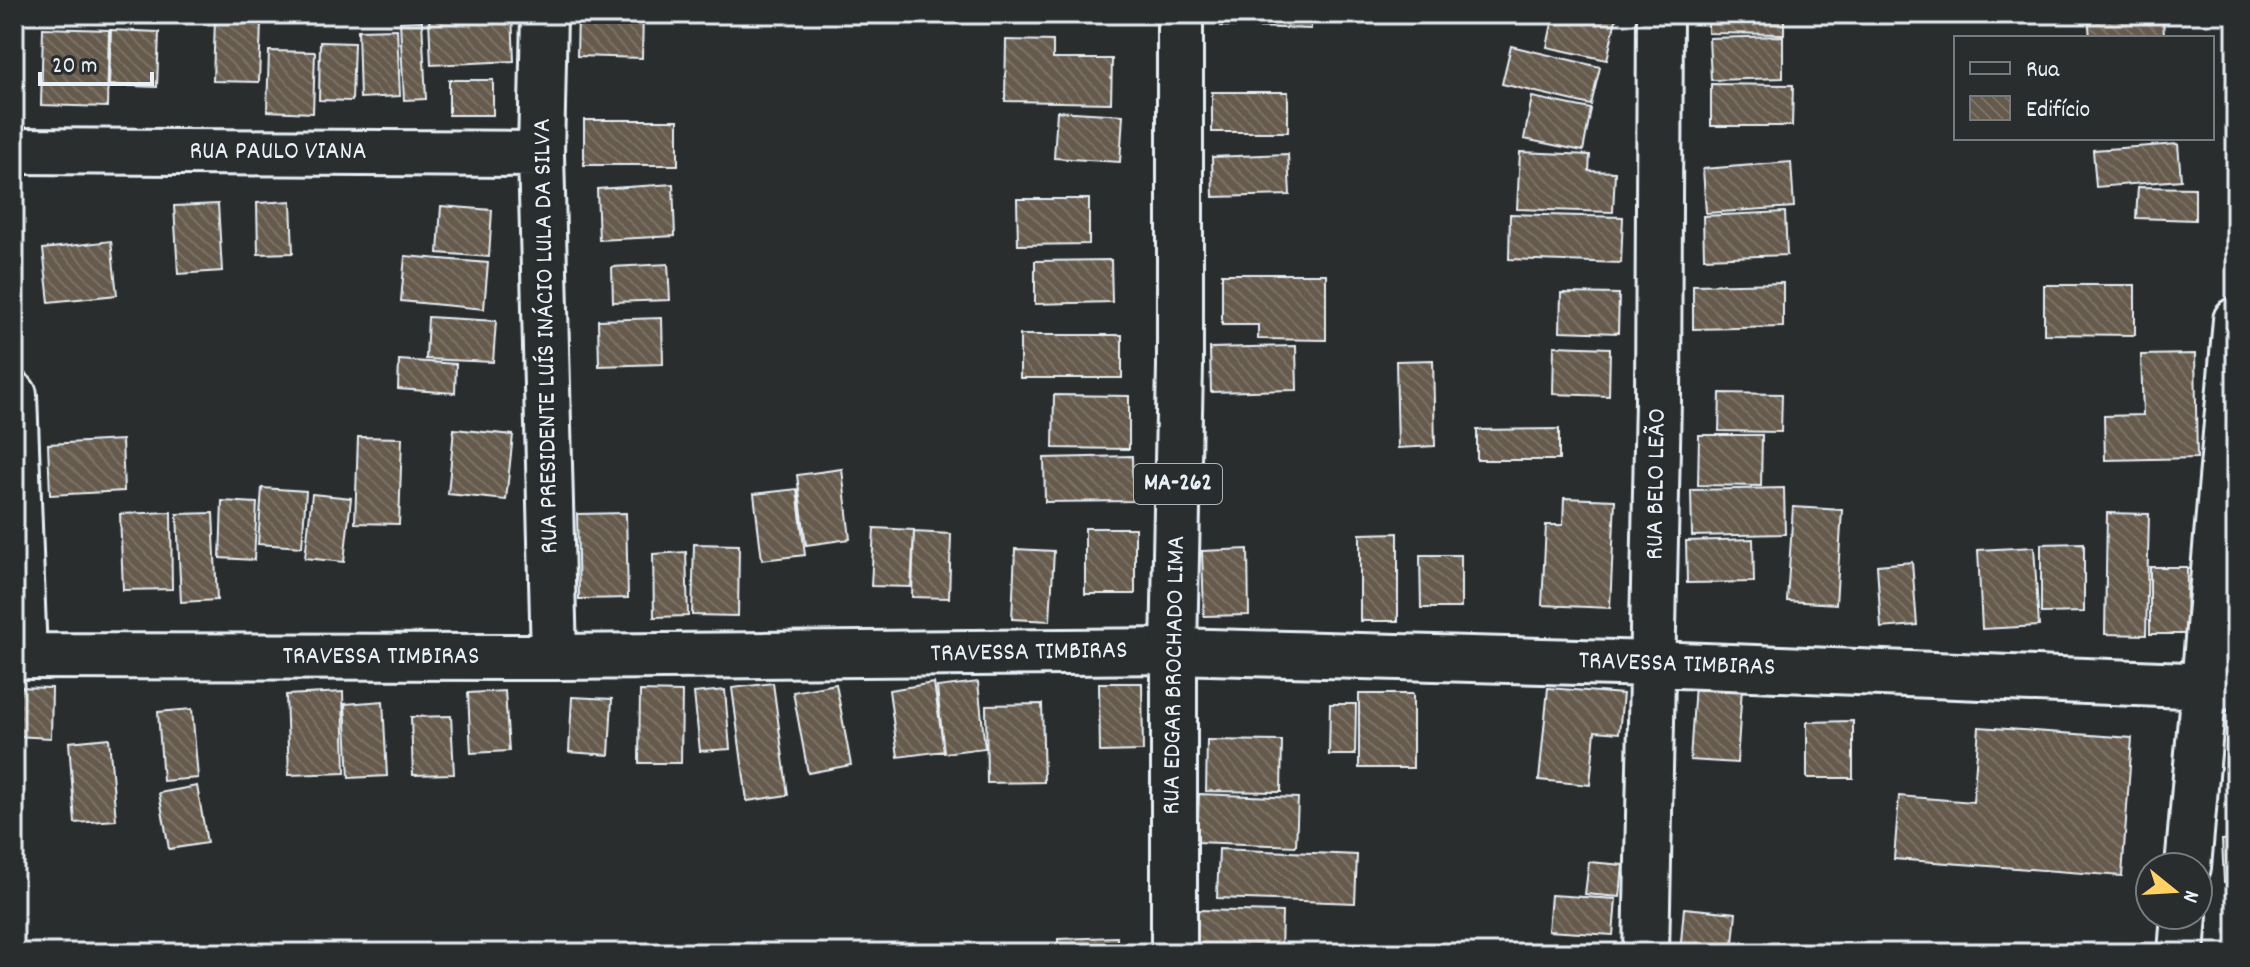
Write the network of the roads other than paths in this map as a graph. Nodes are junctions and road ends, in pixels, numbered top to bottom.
1 (544, 14) edge
2 (1180, 14) edge
3 (1660, 14) edge
4 (14, 151) edge
5 (541, 154) junction
6 (2236, 320) edge
7 (14, 395) edge
8 (1174, 651) junction
9 (19, 656) edge
10 (554, 657) junction
11 (1653, 664) junction
12 (2220, 686) edge
13 (2191, 851) edge
14 (2183, 931) edge
15 (1174, 953) edge
16 (1646, 953) edge
17 (2181, 953) edge

1 - 5 street, RUA PRESIDENTE LUÍS INÁCIO LULA DA SILVA
2 - 8 street, RUA EDGAR BROCHADO LIMA / MA-262
3 - 11 street, RUA BELO LEÃO
4 - 5 street, RUA PAULO VIANA
5 - 10 street, RUA PRESIDENTE LUÍS INÁCIO LULA DA SILVA
6 - 12 street
7 - 9 street
8 - 10 street, TRAVESSA TIMBIRAS
8 - 11 street, TRAVESSA TIMBIRAS
8 - 15 street, RUA EDGAR BROCHADO LIMA / MA-262
9 - 10 street, TRAVESSA TIMBIRAS
11 - 12 street, TRAVESSA TIMBIRAS
11 - 16 street, RUA BELO LEÃO
12 - 13 street
14 - 17 street

